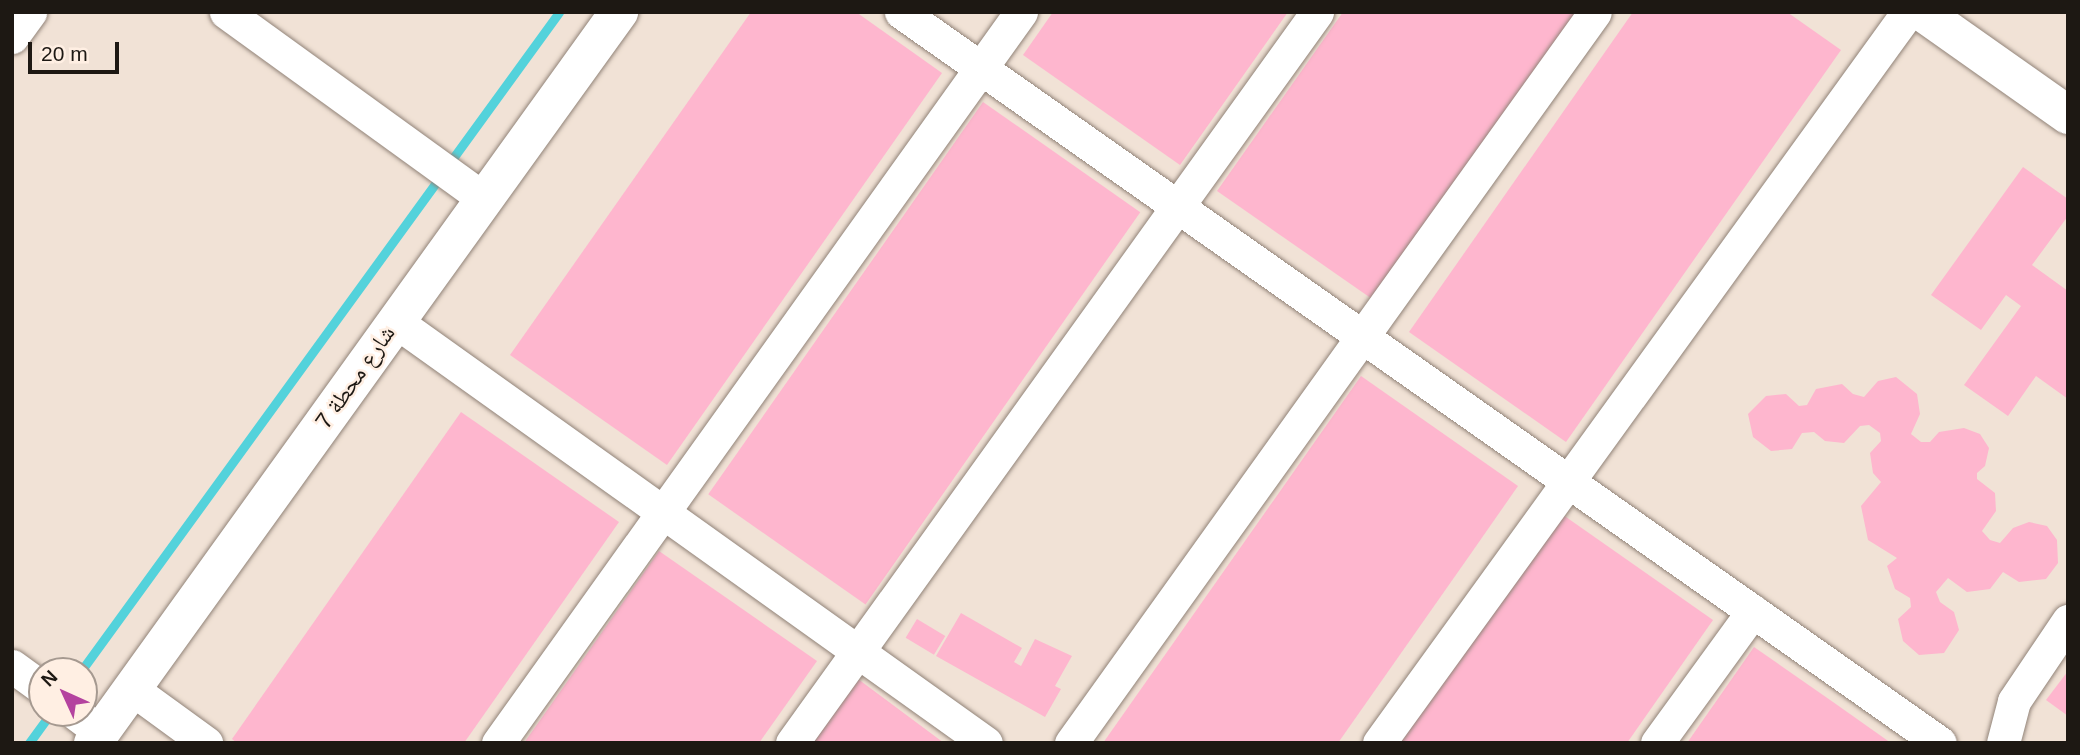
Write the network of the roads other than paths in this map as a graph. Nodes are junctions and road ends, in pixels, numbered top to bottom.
1 (30, 12) edge
2 (226, 12) edge
3 (619, 12) edge
4 (901, 12) edge
5 (1021, 12) edge
6 (1317, 12) edge
7 (1595, 12) edge
8 (1908, 12) edge
9 (1922, 12) edge
10 (12, 37) edge
11 (981, 69) junction
12 (2068, 115) edge
13 (484, 198) junction
14 (1179, 208) junction
15 (395, 321) junction
16 (1360, 335) junction
17 (1569, 482) junction
18 (666, 514) junction
19 (1753, 611) junction
20 (2068, 621) edge
21 (859, 651) junction
22 (12, 666) edge
23 (28, 678) edge
24 (132, 689) junction
25 (89, 729) edge
26 (206, 743) edge
27 (498, 743) edge
28 (792, 743) edge
29 (986, 743) edge
30 (1071, 743) edge
31 (1379, 743) edge
32 (1657, 743) edge
33 (1940, 743) edge
34 (2003, 743) edge

1 - 10 street
2 - 13 street
3 - 13 street, شارع محطة 7
4 - 11 street
5 - 11 street
6 - 14 street
7 - 16 street
8 - 17 street
9 - 12 street
11 - 14 street
11 - 18 street
13 - 15 street, شارع محطة 7
14 - 16 street
14 - 21 street
15 - 18 street
15 - 24 street, شارع محطة 7
16 - 17 street
16 - 30 street
17 - 19 street
17 - 31 street
18 - 21 street
18 - 27 street
19 - 32 street
19 - 33 street
20 - 34 street
21 - 28 street
21 - 29 street
22 - 23 street
24 - 25 street, شارع محطة 7
24 - 26 street

